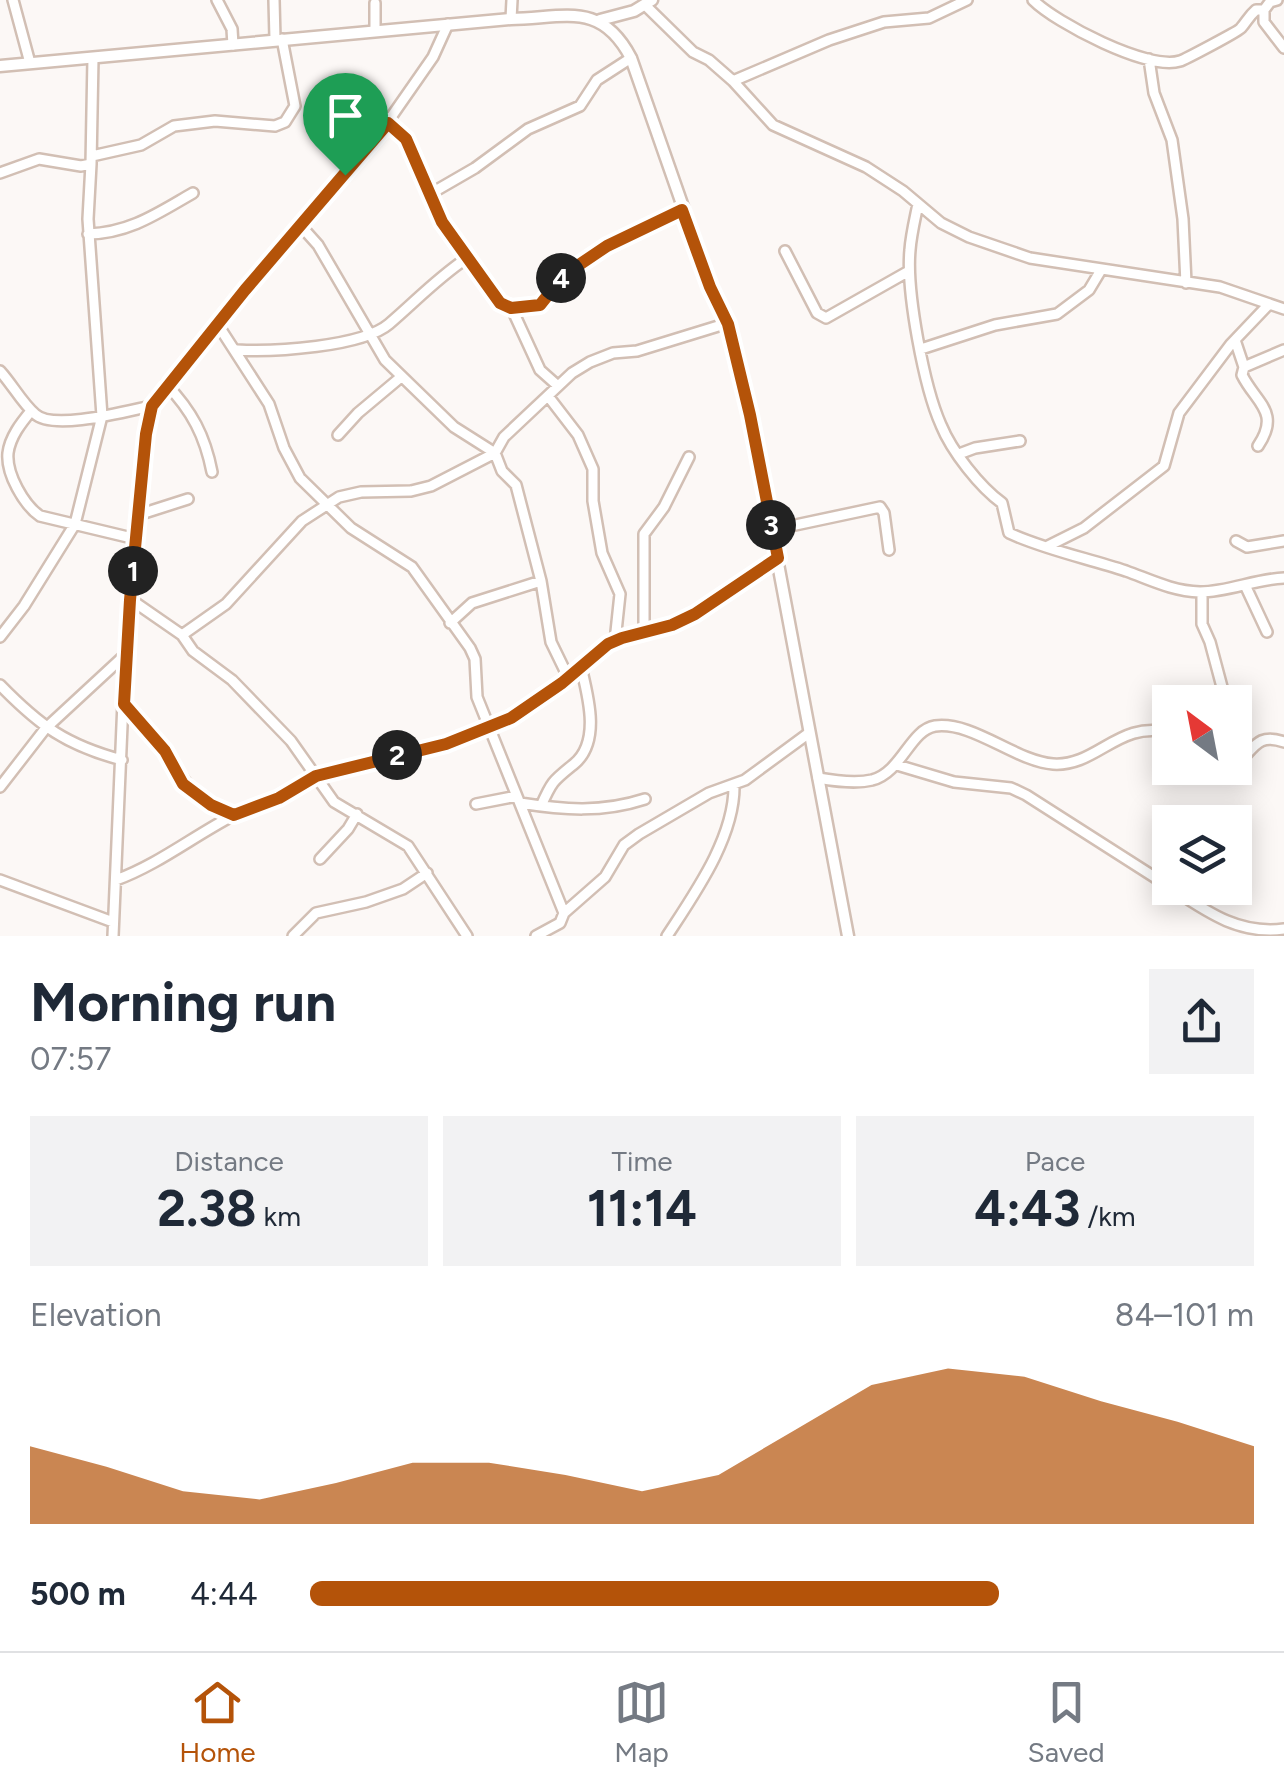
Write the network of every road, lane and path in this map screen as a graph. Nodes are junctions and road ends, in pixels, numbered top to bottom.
1 (13, 0) edge
2 (217, 0) edge
3 (274, 0) edge
4 (512, 0) edge
5 (967, 0) edge
6 (1033, 0) edge
7 (375, 3) dead end
8 (648, 3) edge
9 (1270, 3) edge
10 (511, 19) junction
11 (600, 20) junction
12 (448, 24) junction
13 (376, 30) junction
14 (278, 39) junction
15 (233, 45) junction
16 (1284, 48) edge
17 (93, 58) junction
18 (630, 58) junction
19 (1149, 59) junction
20 (30, 63) junction
21 (0, 66) edge
22 (734, 81) junction
23 (388, 123) junction
24 (92, 160) junction
25 (0, 172) edge
26 (193, 193) dead end
27 (430, 194) junction
28 (918, 204) junction
29 (682, 210) junction
30 (300, 226) junction
31 (88, 234) junction
32 (785, 250) dead end
33 (467, 258) junction
34 (1102, 270) junction
35 (910, 271) junction
36 (1186, 283) junction
37 (1269, 304) junction
38 (511, 308) junction
39 (1284, 308) edge
40 (218, 324) junction
41 (728, 324) junction
42 (369, 332) junction
43 (1235, 340) junction
44 (921, 349) junction
45 (237, 350) junction
46 (1284, 350) edge
47 (1244, 367) junction
48 (0, 371) edge
49 (401, 378) junction
50 (166, 384) junction
51 (558, 386) junction
52 (548, 396) junction
53 (152, 406) junction
54 (31, 410) junction
55 (102, 416) junction
56 (338, 436) dead end
57 (1020, 442) dead end
58 (1258, 446) dead end
59 (496, 453) junction
60 (960, 454) junction
61 (690, 457) dead end
62 (212, 472) dead end
63 (188, 499) dead end
64 (328, 504) junction
65 (138, 516) junction
66 (75, 524) junction
67 (772, 530) junction
68 (136, 540) junction
69 (1236, 541) dead end
70 (1284, 541) edge
71 (1048, 546) junction
72 (889, 550) dead end
73 (778, 558) junction
74 (1284, 578) edge
75 (541, 581) junction
76 (1245, 585) junction
77 (1202, 592) junction
78 (130, 600) junction
79 (450, 623) junction
80 (644, 631) junction
81 (1266, 632) dead end
82 (182, 635) junction
83 (0, 636) edge
84 (615, 641) junction
85 (125, 655) junction
86 (581, 667) junction
87 (568, 678) junction
88 (0, 685) edge
89 (1221, 685) edge
90 (124, 704) junction
91 (45, 728) junction
92 (488, 728) junction
93 (809, 733) junction
94 (1152, 733) edge
95 (1284, 742) edge
96 (1252, 749) edge
97 (122, 760) junction
98 (897, 765) junction
99 (316, 776) junction
100 (818, 778) junction
101 (734, 785) junction
102 (0, 787) edge
103 (645, 798) dead end
104 (518, 799) junction
105 (476, 804) dead end
106 (541, 806) junction
107 (357, 814) junction
108 (234, 815) junction
109 (320, 860) dead end
110 (426, 873) junction
111 (1152, 876) edge
112 (0, 880) edge
113 (116, 880) junction
114 (1197, 905) edge
115 (564, 913) junction
116 (114, 922) junction
117 (1284, 929) edge
118 (113, 936) edge
119 (293, 936) edge
120 (466, 936) edge
121 (536, 936) edge
122 (667, 936) edge
123 (848, 936) edge

1 - 20 street
2 - 15 street
3 - 14 street
4 - 10 street
5 - 22 street
6 - 19 street
7 - 13 street
8 - 11 main road
8 - 22 street
9 - 16 street
9 - 19 street
10 - 11 main road
10 - 12 main road
11 - 18 main road
12 - 13 main road
12 - 23 street
13 - 14 main road
14 - 15 main road
14 - 24 street
15 - 17 main road
17 - 20 main road
17 - 24 street
18 - 27 street
18 - 29 main road
19 - 36 street
20 - 21 main road
22 - 28 street
23 - 27 street
23 - 30 street
24 - 25 street
24 - 31 street
26 - 31 street
27 - 33 street
28 - 34 street
28 - 35 street
29 - 38 street
29 - 41 main road
30 - 40 street
30 - 42 street
31 - 55 street
32 - 35 street
33 - 38 street
33 - 42 street
34 - 36 street
34 - 44 street
35 - 44 street
36 - 37 street
37 - 39 street
37 - 43 street
38 - 51 street
40 - 45 street
40 - 50 street
41 - 51 street
41 - 67 main road
42 - 45 street
42 - 49 street
43 - 47 street
43 - 71 street
44 - 60 street
45 - 64 street
46 - 47 street
47 - 58 street
48 - 54 street
49 - 56 street
49 - 59 street
50 - 53 street
50 - 62 street
51 - 52 street
52 - 59 street
52 - 84 street
53 - 55 street
53 - 65 street
54 - 55 street
54 - 66 street
55 - 66 street
57 - 60 street
59 - 64 street
59 - 75 street
60 - 71 street
61 - 80 street
63 - 65 street
64 - 79 street
64 - 82 street
65 - 68 street
66 - 68 street
66 - 83 street
67 - 72 street
67 - 73 main road
68 - 78 street
69 - 70 street
71 - 77 street
73 - 80 street
73 - 93 main road
74 - 76 street
75 - 79 street
75 - 87 street
76 - 77 street
76 - 81 street
77 - 89 street
78 - 82 street
78 - 85 street
79 - 92 street
80 - 84 street
82 - 99 street
84 - 86 street
85 - 90 street
85 - 91 street
86 - 87 street
86 - 106 street
87 - 92 street
88 - 91 street
90 - 97 street
90 - 108 street
91 - 97 street
91 - 102 street
92 - 99 street
92 - 104 street
93 - 100 main road
93 - 101 street
94 - 98 street
95 - 96 street
97 - 113 street
98 - 100 street
98 - 111 street
99 - 107 street
99 - 108 street
100 - 123 main road
101 - 115 street
101 - 122 street
103 - 106 street
104 - 105 street
104 - 106 street
104 - 115 street
107 - 109 street
107 - 110 street
108 - 113 street
110 - 119 street
110 - 120 street
112 - 116 street
113 - 116 street
114 - 117 street
115 - 121 street
116 - 118 street

